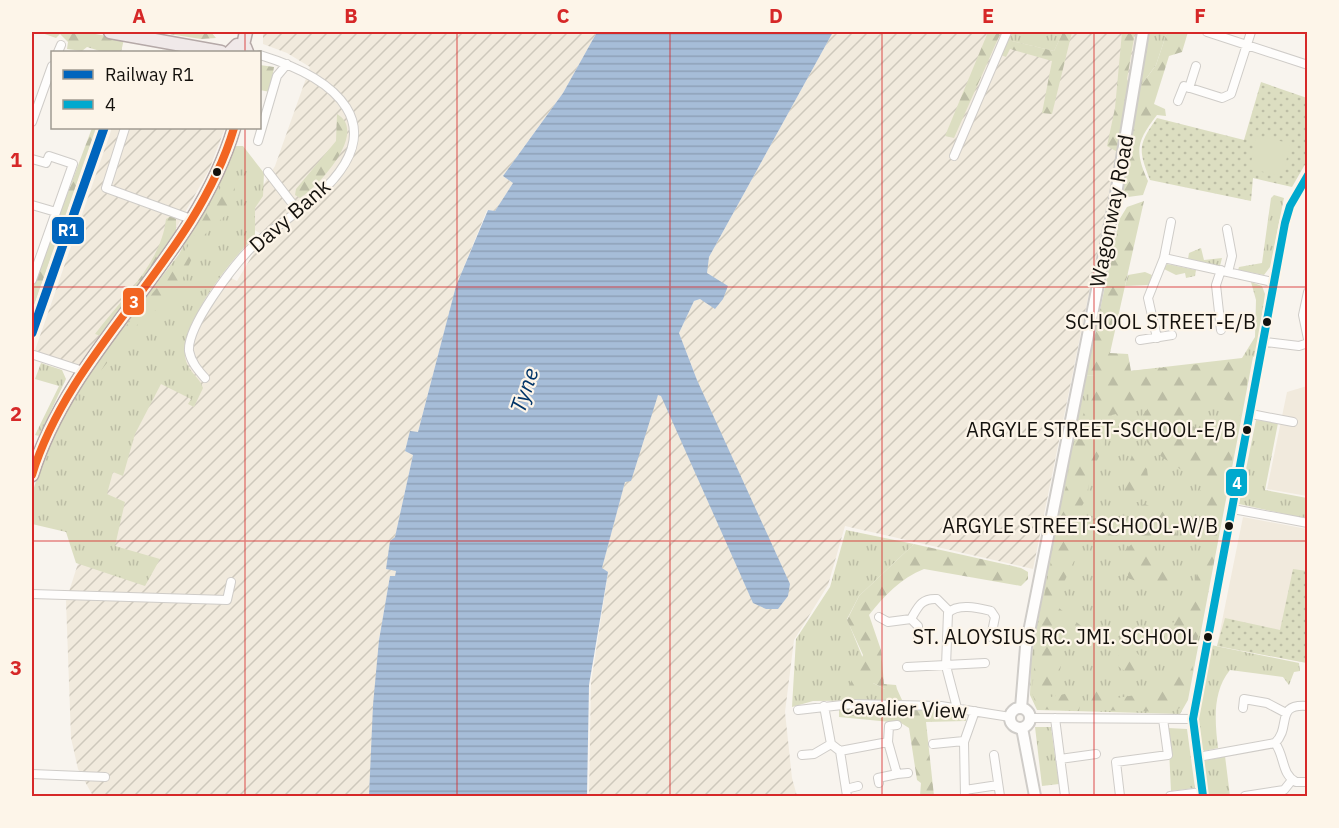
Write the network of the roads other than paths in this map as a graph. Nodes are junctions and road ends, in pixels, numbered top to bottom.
1 (110, 32) edge
2 (246, 32) edge
3 (1007, 32) edge
4 (1143, 32) edge
5 (1207, 32) edge
6 (1251, 32) edge
7 (1248, 45) junction
8 (247, 50) edge
9 (215, 51) edge
10 (231, 51) edge
11 (261, 55) edge
12 (287, 64) junction
13 (1308, 65) edge
14 (1196, 66) dead end
15 (51, 69) edge
16 (1186, 87) junction
17 (43, 92) junction
18 (51, 96) edge
19 (1178, 101) dead end
20 (32, 122) edge
21 (261, 127) edge
22 (125, 129) edge
23 (234, 129) edge
24 (261, 129) edge
25 (258, 141) dead end
26 (954, 156) dead end
27 (32, 159) edge
28 (268, 172) dead end
29 (1308, 175) edge
30 (32, 206) edge
31 (298, 211) junction
32 (56, 212) junction
33 (191, 219) junction
34 (1171, 222) dead end
35 (1227, 229) dead end
36 (36, 255) edge
37 (1164, 258) junction
38 (1224, 271) junction
39 (32, 280) edge
40 (1273, 282) junction
41 (1307, 296) edge
42 (1221, 330) dead end
43 (1172, 335) dead end
44 (1157, 338) junction
45 (1140, 340) dead end
46 (1308, 341) edge
47 (1265, 342) junction
48 (34, 355) dead end
49 (82, 371) junction
50 (205, 378) dead end
51 (1251, 414) junction
52 (1293, 422) dead end
53 (32, 475) edge
54 (1233, 509) junction
55 (1308, 523) edge
56 (231, 582) dead end
57 (32, 594) edge
58 (949, 611) junction
59 (879, 617) dead end
60 (911, 619) junction
61 (991, 637) dead end
62 (918, 638) dead end
63 (985, 663) dead end
64 (946, 666) junction
65 (907, 667) dead end
66 (824, 706) junction
67 (1308, 706) edge
68 (957, 708) junction
69 (1022, 708) junction
70 (1243, 708) dead end
71 (798, 710) dead end
72 (975, 711) junction
73 (1286, 713) junction
74 (1010, 717) junction
75 (1031, 718) junction
76 (1055, 718) junction
77 (1163, 719) junction
78 (1193, 719) junction
79 (897, 725) dead end
80 (1022, 728) junction
81 (964, 741) junction
82 (888, 742) junction
83 (1275, 743) junction
84 (831, 744) junction
85 (933, 744) dead end
86 (840, 751) junction
87 (994, 754) dead end
88 (1096, 754) dead end
89 (802, 755) dead end
90 (1198, 757) junction
91 (1060, 759) junction
92 (908, 773) dead end
93 (32, 774) edge
94 (897, 774) junction
95 (105, 777) dead end
96 (1292, 780) junction
97 (1308, 782) edge
98 (879, 783) dead end
99 (998, 785) junction
100 (858, 786) dead end
101 (846, 793) edge
102 (965, 793) edge
103 (1203, 794) edge
104 (1000, 796) edge
105 (1035, 796) edge
106 (1065, 796) edge
107 (1120, 796) edge
108 (1170, 796) edge
109 (1245, 796) edge

1 - 9 main road
2 - 8 main road
3 - 26 street
4 - 69 main road, Wagonway Road
5 - 7 street
6 - 7 street
7 - 13 street
7 - 16 street
8 - 10 main road
11 - 12 street, Davy Bank
12 - 21 street
12 - 31 street, Davy Bank
14 - 16 street
15 - 17 street
16 - 19 street
17 - 18 street
17 - 20 street
22 - 33 street
23 - 33 main road
24 - 25 street
27 - 32 street
28 - 31 street
29 - 40 street
30 - 32 street
31 - 50 street, Davy Bank
32 - 36 street
33 - 49 main road
34 - 37 street
35 - 38 street
36 - 39 street
37 - 38 street
37 - 44 street
38 - 40 street
38 - 42 street
40 - 47 street
41 - 46 street
43 - 44 street
44 - 45 street
46 - 47 street
47 - 51 street
48 - 49 street
49 - 53 main road
51 - 52 street
51 - 54 street
54 - 55 street
54 - 78 street
56 - 57 street
58 - 60 street
58 - 61 street
58 - 64 street
59 - 60 street
60 - 62 street
63 - 64 street
64 - 65 street
64 - 68 street
66 - 68 street, Cavalier View
66 - 71 street, Cavalier View
66 - 84 street
67 - 73 street
68 - 72 street, Cavalier View
69 - 74 main road
69 - 75 main road
70 - 73 street
72 - 74 street, Cavalier View
72 - 81 street
73 - 83 street
74 - 80 main road
75 - 76 street
75 - 80 main road
76 - 77 street
76 - 91 street
77 - 78 street
77 - 107 street
78 - 90 street
79 - 82 street
80 - 105 main road
81 - 85 street
81 - 102 street
82 - 86 street
82 - 94 street
83 - 90 street
83 - 96 street
84 - 86 street
84 - 89 street
86 - 101 street
87 - 99 street
88 - 91 street
90 - 103 street
91 - 106 street
92 - 94 street
93 - 95 street
94 - 98 street
96 - 97 street
96 - 109 street
99 - 102 street
99 - 104 street
100 - 101 street
103 - 108 street

